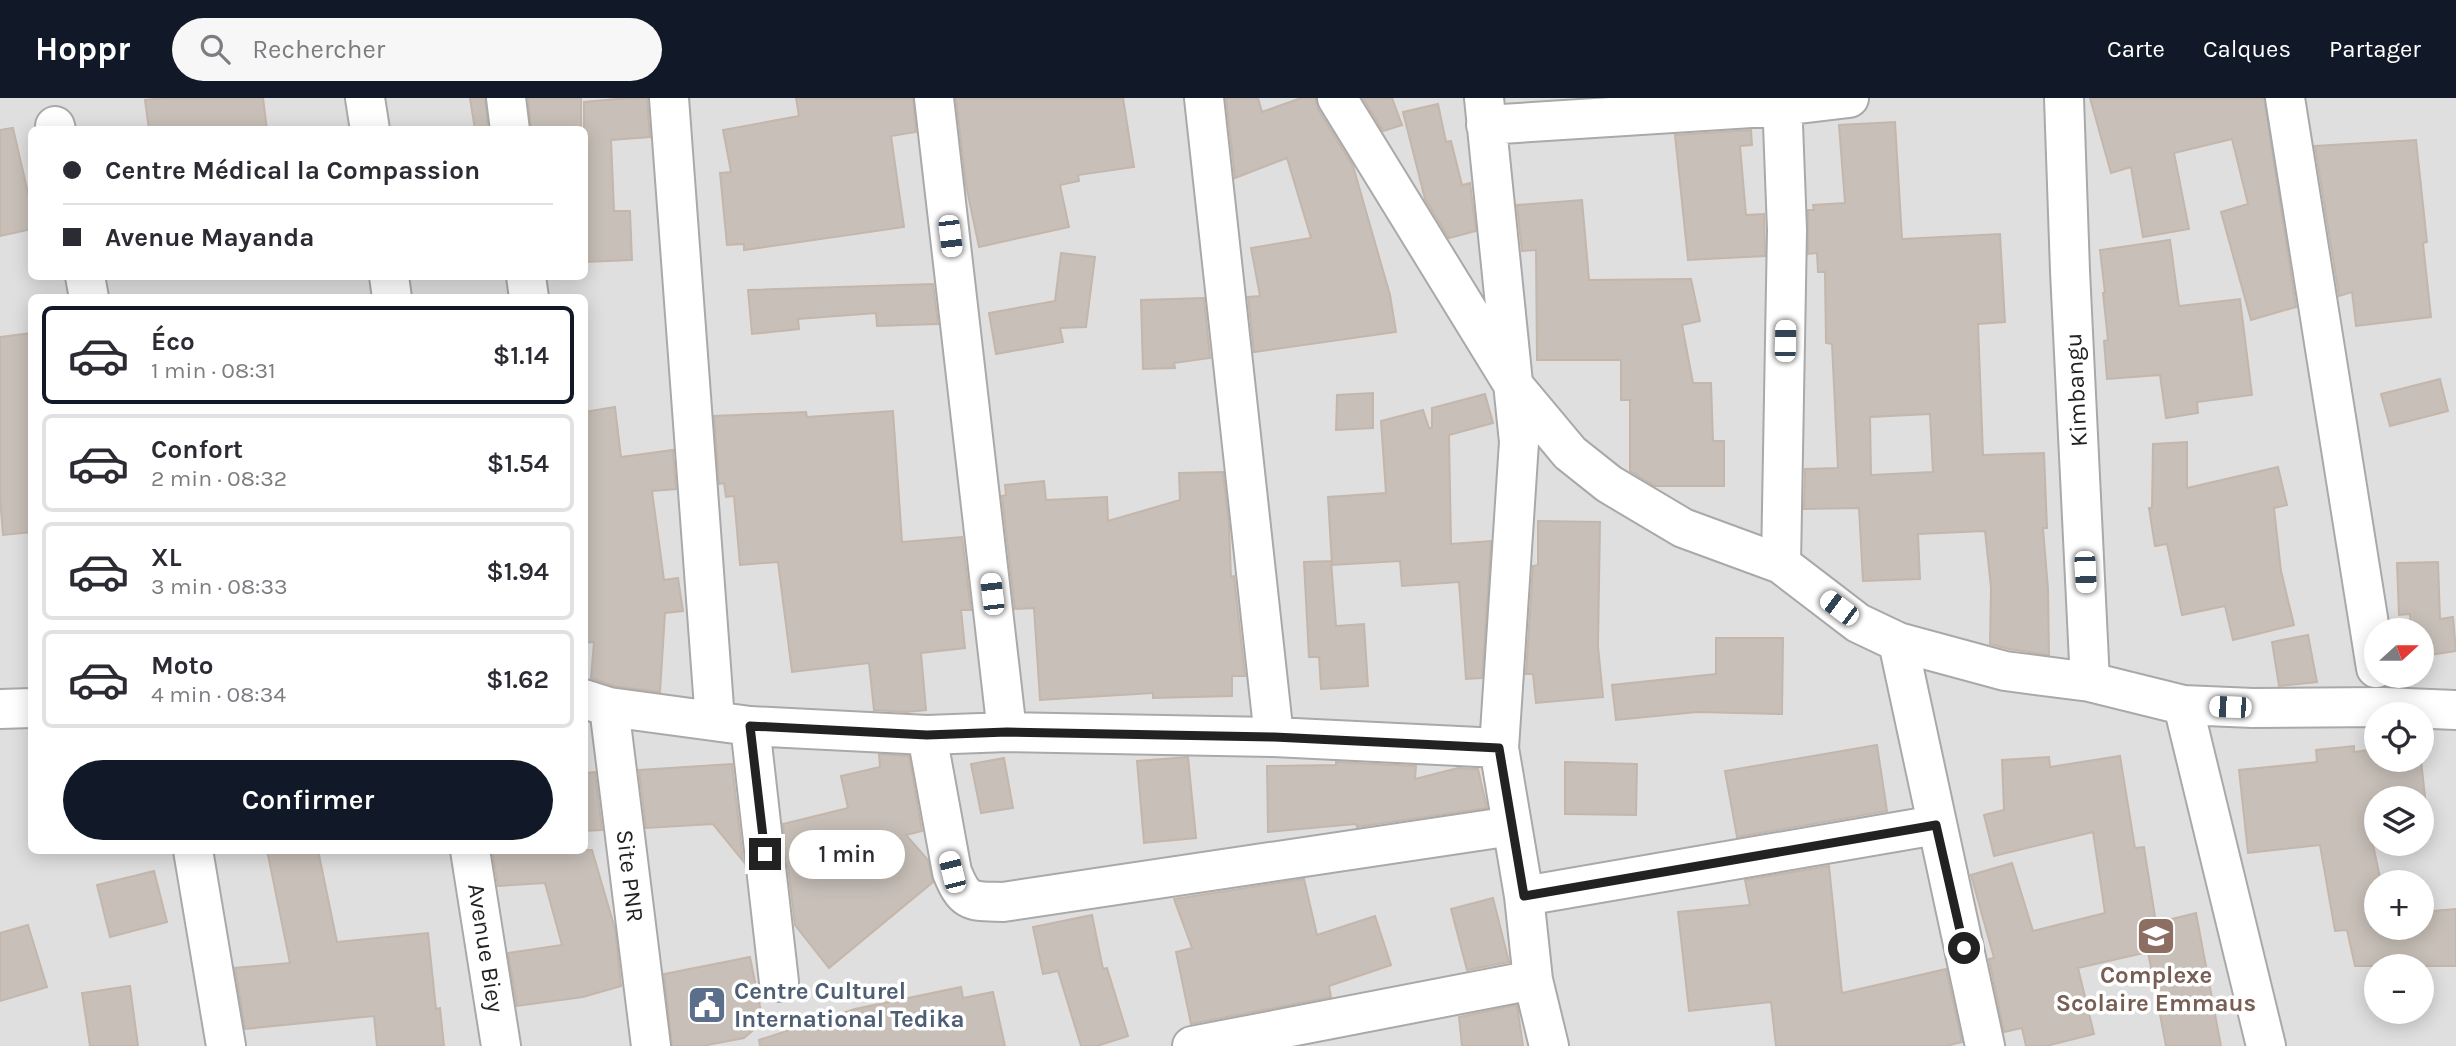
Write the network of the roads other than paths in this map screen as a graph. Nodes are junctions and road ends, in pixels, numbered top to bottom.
1 (365, 98) edge
2 (506, 98) edge
3 (669, 98) edge
4 (934, 98) edge
5 (1204, 98) edge
6 (1337, 98) edge
7 (1849, 98) edge
8 (2064, 98) edge
9 (2285, 98) edge
10 (1782, 102) edge
11 (1485, 112) edge
12 (369, 126) edge
13 (510, 126) edge
14 (1514, 386) junction
15 (1781, 564) junction
16 (2368, 618) edge
17 (1898, 642) junction
18 (2090, 682) junction
19 (2380, 691) edge
20 (597, 703) edge
21 (2183, 705) junction
22 (28, 708) edge
23 (0, 709) edge
24 (2456, 710) edge
25 (733, 723) junction
26 (1007, 732) junction
27 (927, 735) junction
28 (1274, 737) junction
29 (1499, 748) junction
30 (1512, 825) junction
31 (1936, 825) junction
32 (194, 854) edge
33 (471, 854) edge
34 (1524, 896) junction
35 (1533, 980) junction
36 (779, 982) dead end
37 (226, 1046) edge
38 (501, 1046) edge
39 (651, 1046) edge
40 (1192, 1046) edge
41 (1549, 1046) edge
42 (1985, 1046) edge
43 (2266, 1046) edge

1 - 12 street
2 - 13 street
3 - 25 street
4 - 26 street
5 - 28 street
6 - 14 street
7 - 10 street
8 - 18 street, Kimbangu
9 - 16 street
10 - 11 street
10 - 15 street
11 - 14 street
14 - 15 street
14 - 29 street
15 - 17 street
17 - 18 street
17 - 31 street
18 - 21 street
19 - 21 street
19 - 24 street
20 - 25 street
20 - 39 street, Site PNR
21 - 43 street
22 - 23 street
25 - 27 street
25 - 36 street
26 - 27 street
26 - 28 street
27 - 30 street
28 - 29 street
29 - 30 street
30 - 34 street
31 - 34 street
31 - 42 street
32 - 37 street
33 - 38 street, Avenue Biey
34 - 35 street
35 - 40 street
35 - 41 street

